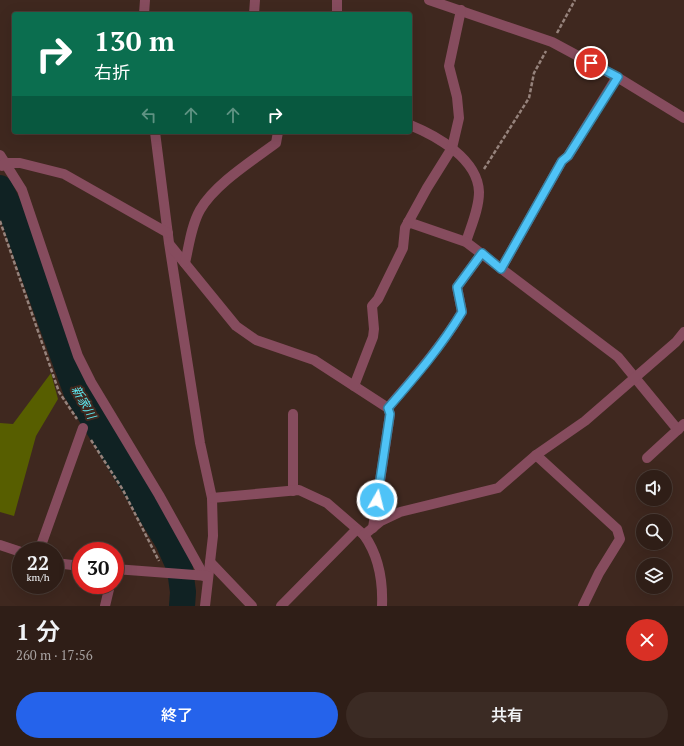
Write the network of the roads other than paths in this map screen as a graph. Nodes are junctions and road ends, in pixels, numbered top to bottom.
1 (145, 0) edge
2 (255, 0) edge
3 (337, 0) edge
4 (429, 0) edge
5 (461, 10) junction
6 (144, 12) edge
7 (254, 12) edge
8 (336, 12) edge
9 (618, 77) junction
10 (684, 118) edge
11 (412, 126) edge
12 (155, 134) edge
13 (278, 134) edge
14 (452, 148) junction
15 (2, 162) edge
16 (408, 222) junction
17 (168, 238) junction
18 (466, 242) junction
19 (482, 253) junction
20 (185, 263) junction
21 (501, 269) junction
22 (684, 332) edge
23 (636, 377) junction
24 (354, 386) junction
25 (388, 408) junction
26 (293, 414) dead end
27 (681, 427) edge
28 (83, 428) road end
29 (536, 455) junction
30 (647, 458) dead end
31 (293, 491) junction
32 (212, 498) junction
33 (373, 528) junction
34 (360, 533) junction
35 (42, 542) edge
36 (0, 545) edge
37 (12, 549) edge
38 (210, 562) junction
39 (124, 570) edge
40 (203, 576) junction
41 (108, 594) edge
42 (105, 606) edge
43 (204, 606) edge
44 (252, 606) edge
45 (281, 606) edge
46 (382, 606) edge
47 (583, 606) edge

1 - 6 street
2 - 7 street
3 - 8 street
4 - 5 street
5 - 9 street
5 - 14 street
9 - 10 street
9 - 21 street
11 - 14 street
12 - 17 street
13 - 20 street
14 - 16 street
14 - 18 street
15 - 17 street
15 - 40 street
16 - 18 street
16 - 24 street
17 - 20 street
17 - 32 street
18 - 19 street
19 - 21 street
19 - 25 street
20 - 24 street
21 - 23 street
22 - 23 street
23 - 27 street
23 - 29 street
24 - 25 street
25 - 33 street
26 - 31 street
27 - 30 street
28 - 35 street
29 - 33 street
29 - 47 street
31 - 32 street
31 - 34 street
32 - 38 street
33 - 34 street
34 - 45 street
34 - 46 street
36 - 37 street
38 - 40 street
38 - 44 street
39 - 40 street
40 - 43 street
41 - 42 street

